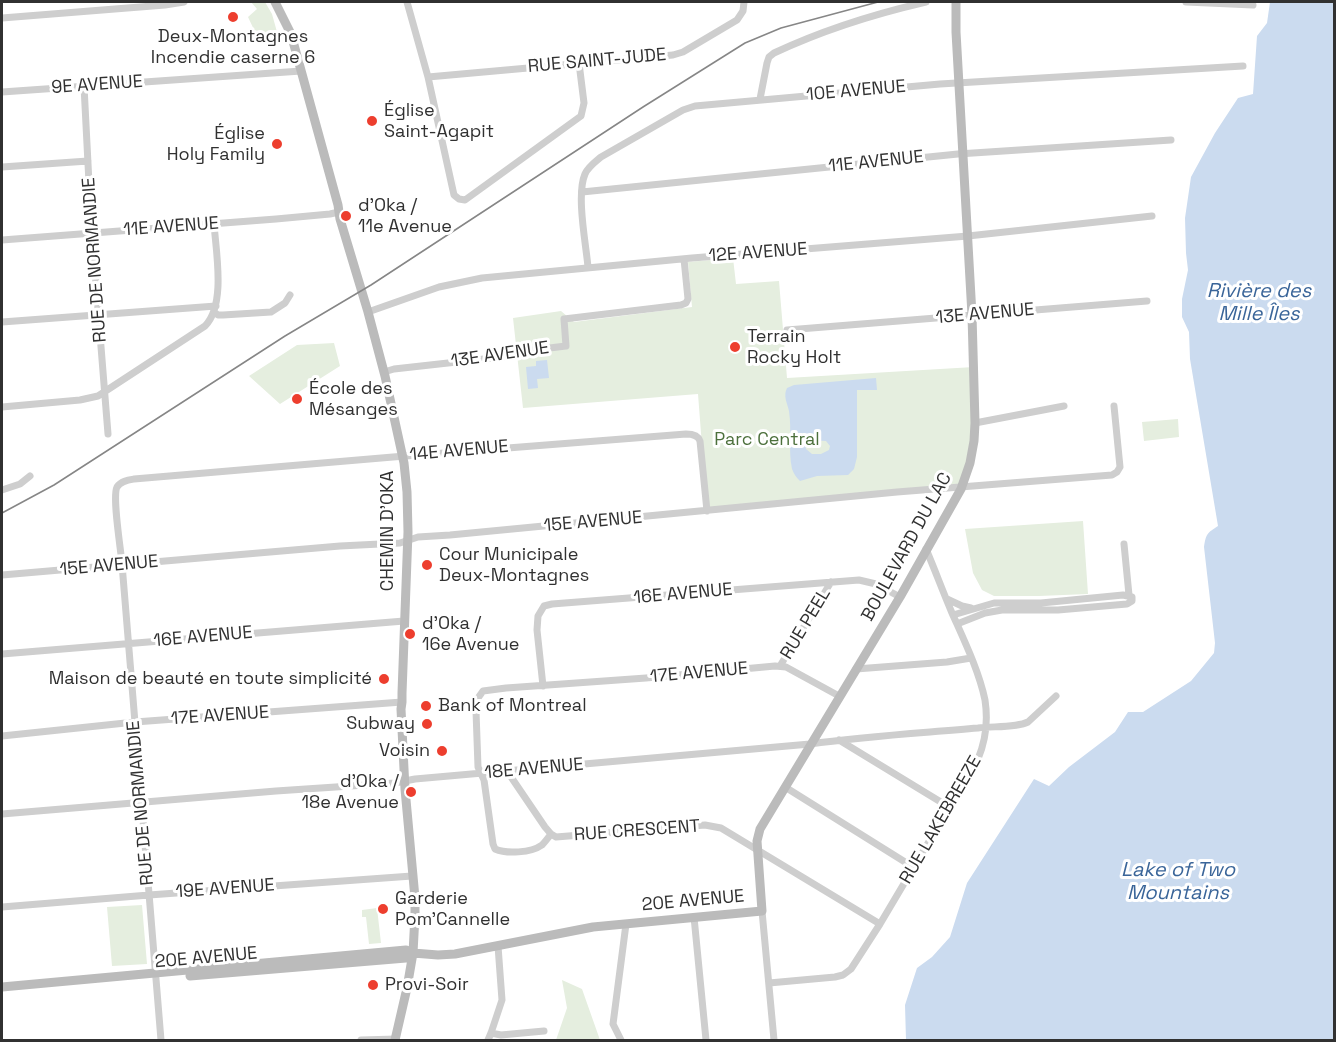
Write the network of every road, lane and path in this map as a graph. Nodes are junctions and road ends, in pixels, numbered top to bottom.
1 (184, 2) edge
2 (275, 2) edge
3 (407, 2) edge
4 (744, 2) edge
5 (926, 2) edge
6 (1185, 2) edge
7 (956, 5) edge
8 (1253, 5) dead end
9 (2, 18) edge
10 (579, 63) junction
11 (1243, 66) dead end
12 (301, 71) junction
13 (428, 77) junction
14 (960, 83) junction
15 (84, 86) junction
16 (2, 92) edge
17 (760, 99) junction
18 (1171, 140) dead end
19 (963, 154) junction
20 (88, 161) junction
21 (2, 167) edge
22 (582, 192) junction
23 (339, 212) junction
24 (1152, 216) dead end
25 (214, 224) junction
26 (92, 233) junction
27 (968, 236) junction
28 (2, 240) edge
29 (684, 259) junction
30 (588, 267) junction
31 (290, 295) dead end
32 (1147, 301) dead end
33 (215, 309) junction
34 (368, 312) junction
35 (98, 314) junction
36 (972, 315) junction
37 (2, 322) edge
38 (787, 330) dead end
39 (384, 372) junction
40 (105, 391) junction
41 (1064, 406) dead end
42 (1114, 406) dead end
43 (2, 407) edge
44 (975, 423) junction
45 (108, 434) dead end
46 (403, 456) junction
47 (30, 476) dead end
48 (962, 487) junction
49 (2, 490) edge
50 (707, 511) junction
51 (408, 540) junction
52 (1124, 544) dead end
53 (926, 549) junction
54 (122, 564) junction
55 (2, 575) edge
56 (831, 582) junction
57 (1129, 595) junction
58 (900, 597) junction
59 (947, 599) junction
60 (974, 608) junction
61 (953, 615) junction
62 (404, 621) junction
63 (957, 624) junction
64 (128, 643) junction
65 (2, 654) edge
66 (971, 658) junction
67 (780, 666) junction
68 (856, 669) junction
69 (543, 686) junction
70 (839, 696) junction
71 (1056, 696) dead end
72 (402, 702) junction
73 (135, 722) junction
74 (986, 727) junction
75 (2, 736) edge
76 (839, 740) junction
77 (810, 744) junction
78 (507, 771) junction
79 (481, 774) junction
80 (405, 781) junction
81 (784, 787) junction
82 (141, 802) junction
83 (949, 807) junction
84 (2, 814) edge
85 (551, 834) junction
86 (758, 851) junction
87 (913, 867) junction
88 (412, 876) junction
89 (149, 895) junction
90 (2, 907) edge
91 (762, 911) junction
92 (694, 917) junction
93 (626, 924) junction
94 (880, 924) junction
95 (498, 946) junction
96 (413, 953) junction
97 (156, 976) junction
98 (769, 983) junction
99 (2, 987) edge
100 (2, 993) edge
101 (544, 1031) dead end
102 (490, 1037) edge
103 (395, 1040) edge
104 (161, 1041) edge
105 (361, 1041) edge
106 (621, 1041) edge
107 (706, 1041) edge
108 (774, 1041) edge

1 - 9 street
2 - 12 street, CHEMIN D'OKA
3 - 13 street
4 - 10 street, RUE SAINT-JUDE
5 - 17 street
6 - 8 street
7 - 14 street, BOULEVARD DU LAC
10 - 13 street, RUE SAINT-JUDE
10 - 13 street
11 - 14 street, 10E AVENUE
12 - 15 street, 9E AVENUE
12 - 23 street, CHEMIN D'OKA
14 - 17 street, 10E AVENUE
14 - 19 street, BOULEVARD DU LAC
15 - 16 street, 9E AVENUE
15 - 20 street, RUE DE NORMANDIE
17 - 22 street, 10E AVENUE
18 - 19 street, 11E AVENUE
19 - 22 street, 11E AVENUE
19 - 27 street, BOULEVARD DU LAC
20 - 21 street
20 - 26 street, RUE DE NORMANDIE
22 - 30 street, 10E AVENUE
23 - 25 street, 11E AVENUE
23 - 34 street, CHEMIN D'OKA
24 - 27 street, 12E AVENUE
25 - 26 street, 11E AVENUE
25 - 33 street
26 - 28 street, 11E AVENUE
26 - 35 street, RUE DE NORMANDIE
27 - 29 street, 12E AVENUE
27 - 36 street, BOULEVARD DU LAC
29 - 30 street, 12E AVENUE
29 - 39 street, 13E AVENUE
30 - 34 street, 12E AVENUE
31 - 33 street
32 - 36 street, 13E AVENUE
33 - 35 street
33 - 40 street
34 - 39 street, CHEMIN D'OKA
35 - 37 street
35 - 40 street, RUE DE NORMANDIE
36 - 38 street, 13E AVENUE
36 - 44 street, BOULEVARD DU LAC
39 - 46 street, CHEMIN D'OKA
40 - 43 street
40 - 45 street, RUE DE NORMANDIE
41 - 44 street
42 - 48 street, 15E AVENUE
44 - 48 street, BOULEVARD DU LAC
46 - 50 street, 14E AVENUE
46 - 51 street, CHEMIN D'OKA
46 - 54 street, 14E AVENUE
47 - 49 street
48 - 50 street, 15E AVENUE
48 - 53 street, BOULEVARD DU LAC
50 - 51 street, 15E AVENUE
51 - 54 street, 15E AVENUE
51 - 62 street, CHEMIN D'OKA
52 - 57 street
53 - 58 street, BOULEVARD DU LAC
53 - 59 street, RUE LAKEBREEZE
54 - 55 street, 15E AVENUE
54 - 64 street, RUE DE NORMANDIE
56 - 58 street, 16E AVENUE
56 - 67 street, RUE PEEL
56 - 69 street, 16E AVENUE
57 - 60 street
57 - 63 street
58 - 68 street, BOULEVARD DU LAC
59 - 60 street
59 - 61 street, RUE LAKEBREEZE
60 - 61 street
61 - 63 street, RUE LAKEBREEZE
62 - 64 street, 16E AVENUE
62 - 72 street, CHEMIN D'OKA
63 - 66 street, RUE LAKEBREEZE
64 - 65 street, 16E AVENUE
64 - 73 street, RUE DE NORMANDIE
66 - 68 street
66 - 74 street, RUE LAKEBREEZE
67 - 69 street, 17E AVENUE
67 - 70 street
68 - 70 street, BOULEVARD DU LAC
69 - 79 street, 17E AVENUE
70 - 77 street, BOULEVARD DU LAC
71 - 74 street, 18E AVENUE
72 - 73 street, 17E AVENUE
72 - 80 street, CHEMIN D'OKA
73 - 75 street, 17E AVENUE
73 - 82 street, RUE DE NORMANDIE
74 - 76 street, 18E AVENUE
74 - 83 street, RUE LAKEBREEZE
76 - 77 street, 18E AVENUE
76 - 83 street
77 - 78 street, 18E AVENUE
77 - 81 street, BOULEVARD DU LAC
78 - 79 street, 18E AVENUE
78 - 85 street, RUE CRESCENT
79 - 80 street, 18E AVENUE
79 - 85 street
80 - 82 street, 18E AVENUE
80 - 88 street, CHEMIN D'OKA
81 - 86 street, BOULEVARD DU LAC
81 - 87 street
82 - 84 street, 18E AVENUE
82 - 89 street, RUE DE NORMANDIE
83 - 87 street, RUE LAKEBREEZE
85 - 86 street, RUE CRESCENT
86 - 91 street, BOULEVARD DU LAC
86 - 94 street, RUE CRESCENT
87 - 94 street, RUE LAKEBREEZE
88 - 89 street, 19E AVENUE
88 - 96 street, CHEMIN D'OKA
89 - 90 street, 19E AVENUE
89 - 97 street, RUE DE NORMANDIE
91 - 92 street, 20E AVENUE
91 - 98 street, BOULEVARD DU LAC
92 - 93 street, 20E AVENUE
92 - 107 street
93 - 95 street, 20E AVENUE
93 - 106 street
94 - 98 street, RUE LAKEBREEZE
95 - 96 street, 20E AVENUE
95 - 102 street
96 - 97 street, 20E AVENUE
96 - 103 street, CHEMIN D'OKA
97 - 99 street, 20E AVENUE
97 - 100 street, 20E AVENUE
97 - 104 street, RUE DE NORMANDIE
98 - 108 street, BOULEVARD DU LAC
101 - 102 street
103 - 105 street

